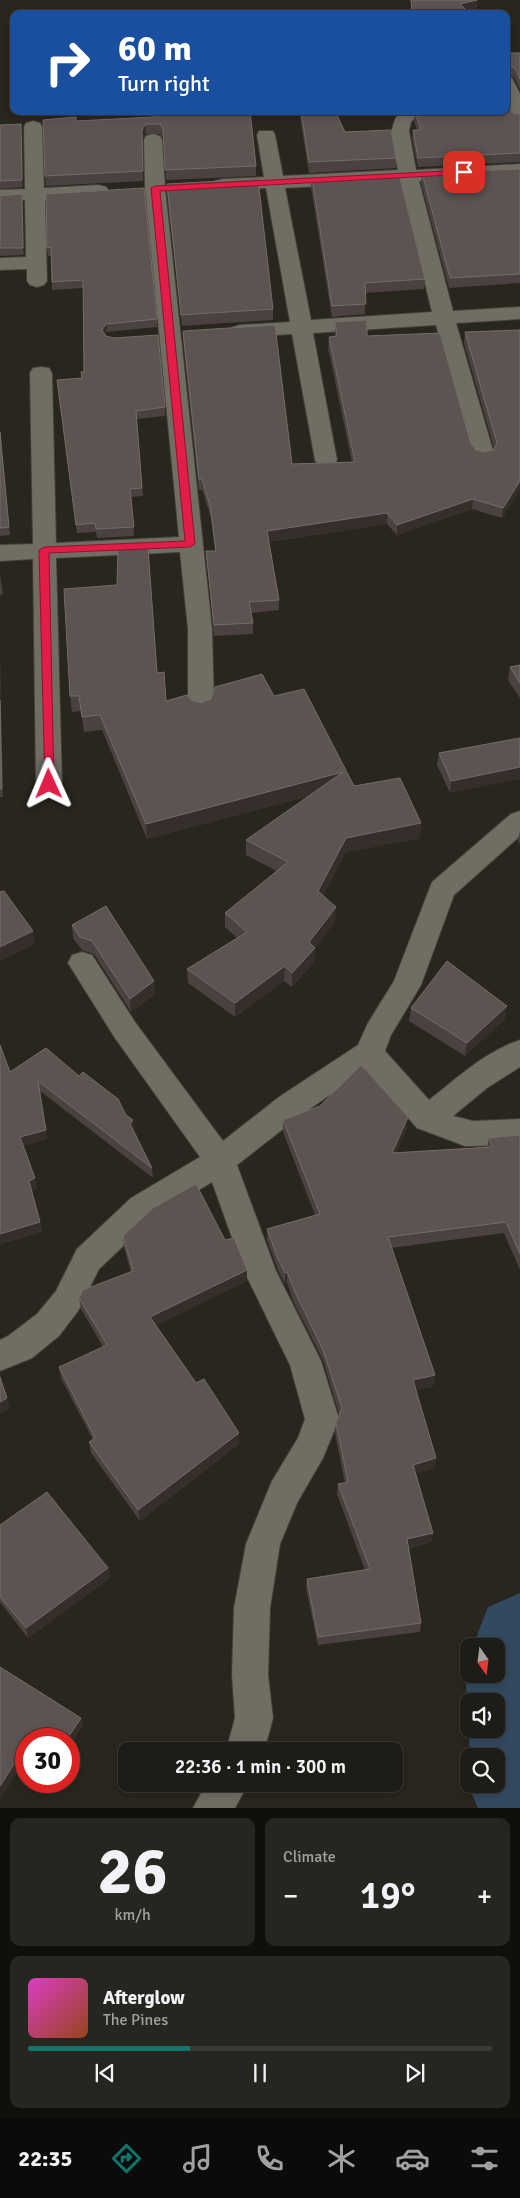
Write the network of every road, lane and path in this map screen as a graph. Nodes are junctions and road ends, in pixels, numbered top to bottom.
1 (510, 92) edge
2 (408, 115) edge
3 (520, 117) edge
4 (33, 127) dead end
5 (266, 135) dead end
6 (153, 140) dead end
7 (520, 170) edge
8 (408, 175) junction
9 (275, 182) junction
10 (205, 186) edge
11 (147, 189) junction
12 (36, 194) junction
13 (0, 196) edge
14 (0, 264) edge
15 (520, 313) edge
16 (444, 318) junction
17 (302, 327) junction
18 (217, 332) edge
19 (41, 373) dead end
20 (483, 454) edge
21 (326, 460) dead end
22 (190, 544) junction
23 (44, 550) junction
24 (0, 553) edge
25 (200, 707) edge
26 (49, 784) dead end
27 (520, 821) edge
28 (82, 963) dead end
29 (520, 1052) edge
30 (369, 1053) junction
31 (428, 1119) junction
32 (520, 1132) edge
33 (220, 1162) junction
34 (0, 1356) edge
35 (247, 1742) edge
36 (223, 1792) edge
37 (212, 1808) edge

1 - 3 street
2 - 8 street
4 - 12 street
5 - 9 street
6 - 11 street
7 - 8 street
8 - 9 street
8 - 16 street
9 - 10 street
9 - 17 street
11 - 12 street
11 - 22 street
12 - 13 street
12 - 14 street
15 - 16 street
16 - 17 street
16 - 20 street
17 - 18 street
17 - 21 street
19 - 23 street
22 - 23 street
22 - 25 street
23 - 24 street
23 - 26 street
27 - 30 street
28 - 33 street
29 - 31 street
30 - 31 street
30 - 33 street
31 - 32 street
33 - 34 street
33 - 35 street
36 - 37 street

